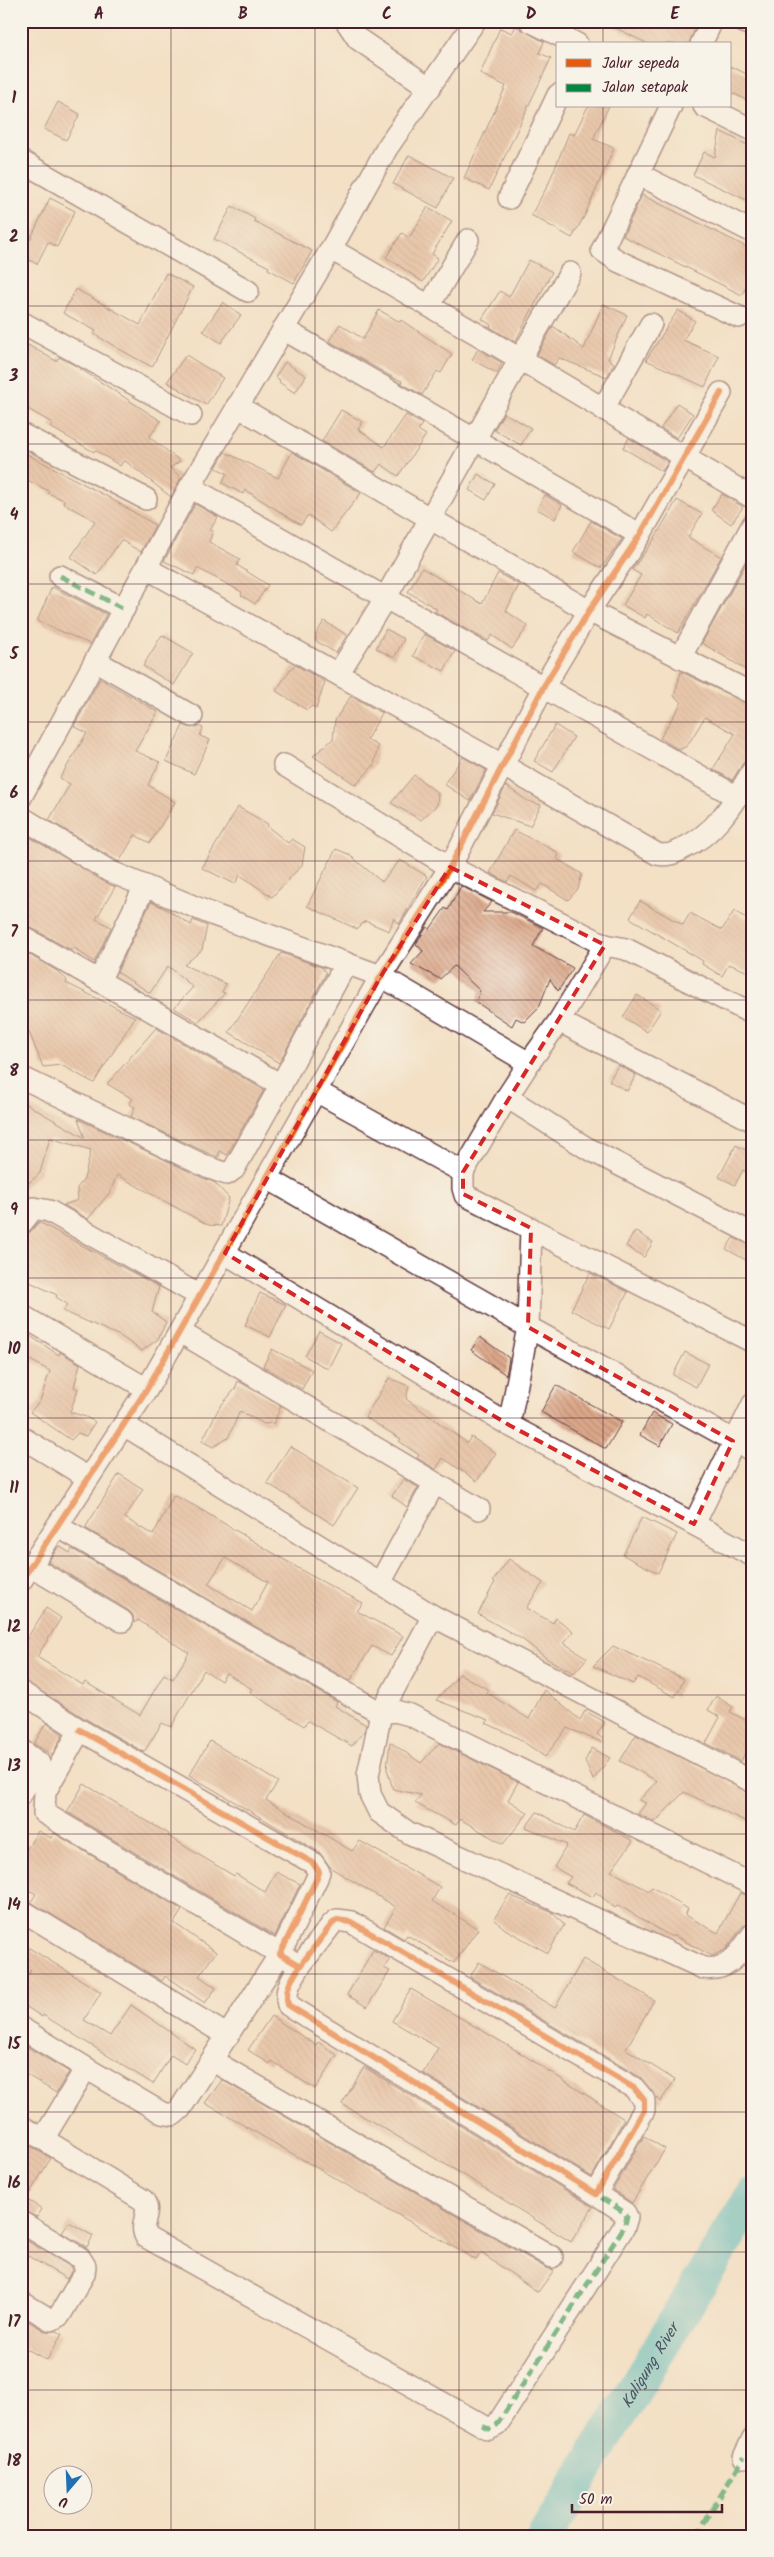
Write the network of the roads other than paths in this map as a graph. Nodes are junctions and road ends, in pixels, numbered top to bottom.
1 (346, 21) edge
2 (475, 21) edge
3 (530, 21) edge
4 (712, 21) edge
5 (742, 21) edge
6 (753, 26) edge
7 (573, 42) edge
8 (702, 42) edge
9 (430, 88) junction
10 (556, 99) edge
11 (670, 108) edge
12 (708, 108) edge
13 (753, 130) edge
14 (21, 161) edge
15 (638, 174) junction
16 (509, 198) dead end
17 (753, 232) edge
18 (468, 240) dead end
19 (331, 248) junction
20 (570, 273) dead end
21 (248, 291) dead end
22 (429, 306) junction
23 (739, 317) dead end
24 (21, 322) edge
25 (651, 324) dead end
26 (283, 329) junction
27 (520, 359) junction
28 (721, 393) dead end
29 (237, 406) junction
30 (604, 408) junction
31 (191, 415) dead end
32 (21, 434) edge
33 (474, 441) junction
34 (683, 456) junction
35 (190, 487) junction
36 (753, 498) edge
37 (146, 499) dead end
38 (430, 519) junction
39 (753, 524) edge
40 (640, 535) junction
41 (146, 568) junction
42 (60, 576) dead end
43 (386, 597) junction
44 (124, 609) junction
45 (589, 611) junction
46 (680, 658) junction
47 (96, 661) junction
48 (338, 674) junction
49 (544, 686) junction
50 (753, 694) edge
51 (192, 716) dead end
52 (284, 765) dead end
53 (504, 766) junction
54 (753, 770) edge
55 (21, 797) edge
56 (737, 797) junction
57 (21, 817) edge
58 (450, 867) junction
59 (145, 886) junction
60 (21, 936) edge
61 (605, 945) junction
62 (346, 964) junction
63 (381, 976) junction
64 (99, 981) junction
65 (753, 1014) edge
66 (559, 1021) junction
67 (529, 1063) junction
68 (23, 1079) edge
69 (281, 1085) junction
70 (316, 1091) junction
71 (507, 1097) junction
72 (753, 1121) edge
73 (462, 1172) junction
74 (267, 1178) junction
75 (21, 1224) edge
76 (531, 1228) junction
77 (753, 1234) edge
78 (225, 1253) junction
79 (200, 1296) junction
80 (21, 1314) edge
81 (528, 1328) junction
82 (180, 1332) junction
83 (753, 1342) edge
84 (148, 1389) junction
85 (753, 1404) edge
86 (124, 1425) junction
87 (509, 1425) junction
88 (21, 1436) edge
89 (734, 1442) junction
90 (753, 1451) edge
91 (88, 1478) junction
92 (434, 1484) junction
93 (478, 1509) dead end
94 (694, 1524) junction
95 (58, 1526) junction
96 (753, 1556) edge
97 (27, 1574) edge
98 (380, 1583) junction
99 (433, 1616) junction
100 (122, 1621) dead end
101 (21, 1692) edge
102 (380, 1713) junction
103 (80, 1730) junction
104 (21, 1750) edge
105 (753, 1782) edge
106 (45, 1792) junction
107 (21, 1794) edge
108 (21, 1810) edge
109 (753, 1885) edge
110 (21, 1910) edge
111 (753, 1934) edge
112 (280, 1954) junction
113 (300, 1966) junction
114 (21, 2028) edge
115 (228, 2036) junction
116 (213, 2061) junction
117 (86, 2068) junction
118 (21, 2126) edge
119 (43, 2139) junction
120 (596, 2194) junction
121 (21, 2222) edge
122 (552, 2257) dead end
123 (21, 2302) edge
124 (753, 2438) edge
125 (744, 2457) dead end

1 - 9 street
2 - 9 street
3 - 7 street
4 - 8 street
5 - 6 street
9 - 19 street
10 - 16 street
11 - 15 street
12 - 13 street
14 - 21 street
15 - 17 street
15 - 23 street
18 - 22 street
19 - 22 street
19 - 26 street
20 - 27 street
22 - 27 street
24 - 31 street
25 - 30 street
26 - 29 street
26 - 33 street
27 - 30 street
27 - 33 street
28 - 34 street
29 - 35 street
29 - 38 street
30 - 34 street
32 - 37 street
33 - 38 street
33 - 40 street
34 - 36 street
34 - 40 street
35 - 41 street
35 - 43 street
38 - 43 street
38 - 45 street
39 - 46 street
40 - 45 street
41 - 44 street
41 - 48 street
42 - 44 street
43 - 48 street
43 - 49 street
44 - 47 street
45 - 46 street
45 - 49 street
46 - 50 street
47 - 51 street
47 - 55 street
48 - 53 street
49 - 53 street
49 - 56 street
52 - 58 street
53 - 56 street
53 - 58 street
54 - 56 street
57 - 59 street
58 - 61 street
58 - 63 street
59 - 62 street
59 - 64 street
60 - 64 street
61 - 65 street
61 - 66 street
62 - 63 street
62 - 69 street
63 - 67 street
63 - 70 street
64 - 69 street
66 - 67 street
66 - 72 street
67 - 71 street
68 - 69 street
70 - 73 street
70 - 74 street
71 - 73 street
71 - 77 street
73 - 76 street
74 - 78 street
74 - 81 street
75 - 79 street
76 - 81 street
76 - 83 street
78 - 79 street
78 - 87 street
79 - 82 street
80 - 84 street
81 - 87 street
81 - 89 street
82 - 84 street
82 - 92 street
84 - 86 street
85 - 89 street
86 - 91 street
86 - 98 street
87 - 94 street
88 - 91 street
89 - 90 street
89 - 94 street
91 - 95 street
92 - 93 street
92 - 98 street
94 - 96 street
95 - 97 street
95 - 102 street
97 - 100 street
98 - 99 street
99 - 102 street
99 - 105 street
101 - 103 street
102 - 109 street
102 - 111 street
103 - 106 street
103 - 112 street
104 - 107 street
106 - 108 street
106 - 112 street
110 - 115 street
112 - 113 street
112 - 115 street
113 - 120 street
113 - 120 street
114 - 117 street
115 - 116 street
116 - 117 street
116 - 122 street
117 - 119 street
118 - 119 street
119 - 120 street
121 - 123 street
124 - 125 street

